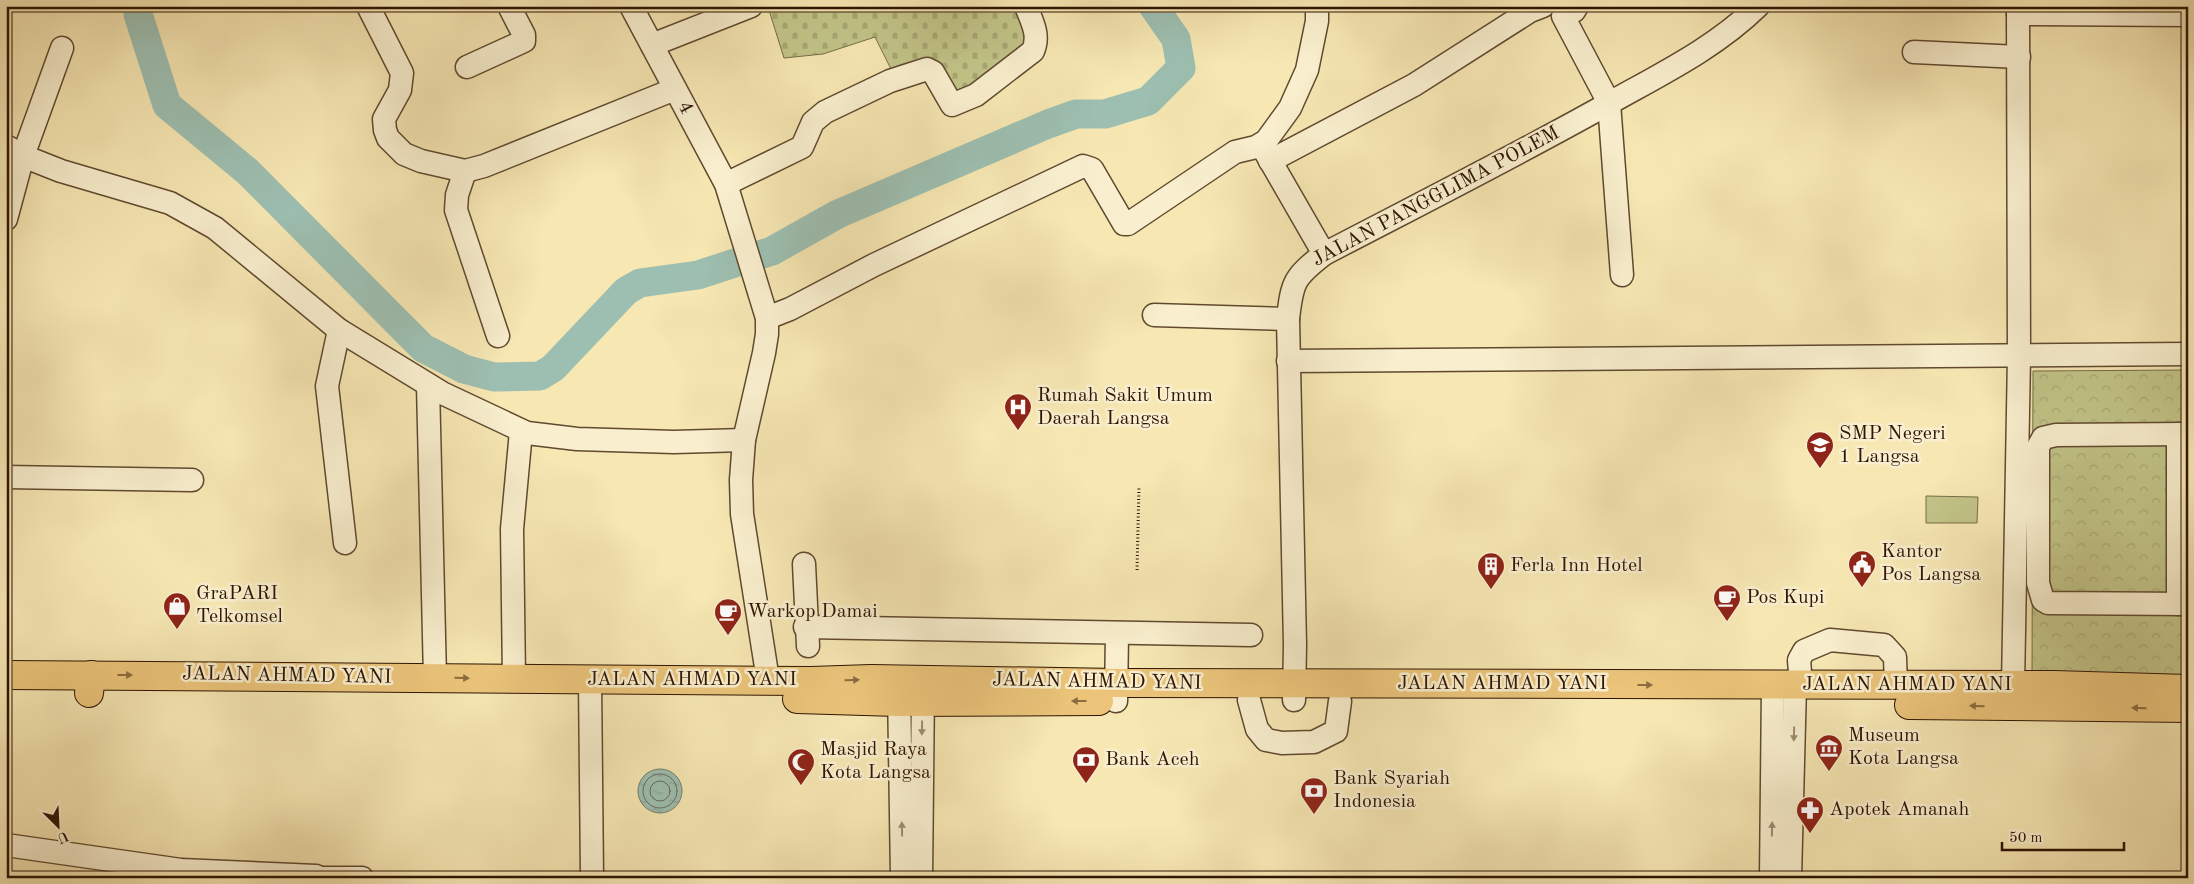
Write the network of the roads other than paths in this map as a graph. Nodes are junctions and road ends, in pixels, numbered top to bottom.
1 (368, 6) edge
2 (509, 6) edge
3 (631, 6) edge
4 (751, 6) edge
5 (1026, 6) edge
6 (1317, 6) edge
7 (1328, 6) edge
8 (1758, 6) edge
9 (1557, 9) edge
10 (2018, 10) edge
11 (2188, 15) edge
12 (652, 45) junction
13 (62, 48) dead end
14 (1914, 52) dead end
15 (2018, 57) junction
16 (467, 67) dead end
17 (675, 89) junction
18 (1609, 103) junction
19 (15, 151) edge
20 (1266, 153) junction
21 (465, 171) junction
22 (726, 184) junction
23 (6, 219) edge
24 (1324, 254) junction
25 (1622, 275) dead end
26 (1154, 315) dead end
27 (767, 318) junction
28 (1288, 319) junction
29 (339, 330) junction
30 (498, 336) dead end
31 (2188, 354) edge
32 (2018, 356) junction
33 (1288, 360) junction
34 (428, 385) junction
35 (522, 431) junction
36 (2183, 434) edge
37 (744, 440) junction
38 (6, 477) edge
39 (192, 480) dead end
40 (345, 543) dead end
41 (804, 564) dead end
42 (2183, 604) edge
43 (1117, 634) junction
44 (1251, 635) dead end
45 (808, 653) junction
46 (6, 675) edge
47 (436, 678) junction
48 (514, 679) junction
49 (768, 680) junction
50 (90, 684) junction
51 (2013, 686) junction
52 (1896, 687) junction
53 (590, 688) junction
54 (2188, 689) edge
55 (911, 691) junction
56 (1117, 692) junction
57 (1294, 692) junction
58 (1787, 692) junction
59 (6, 693) edge
60 (1249, 700) junction
61 (1340, 701) junction
62 (2188, 708) edge
63 (6, 845) edge
64 (315, 877) edge
65 (362, 878) edge
66 (592, 878) edge
67 (902, 878) edge
68 (921, 878) edge
69 (1771, 878) edge
70 (1790, 878) edge

1 - 21 street
2 - 16 street
3 - 12 street, 4
4 - 12 street
5 - 22 street
6 - 20 street
7 - 20 street
8 - 18 street, JALAN PANGGLIMA POLEM
9 - 18 street
9 - 20 street
10 - 11 street
10 - 15 street
12 - 17 street, 4
13 - 19 street
14 - 15 street
15 - 32 street
17 - 21 street
17 - 22 street, 4
18 - 24 street, JALAN PANGGLIMA POLEM
18 - 25 street
19 - 23 street
19 - 29 street
20 - 24 street
20 - 27 street
21 - 30 street
22 - 27 street, 4
24 - 28 street, JALAN PANGGLIMA POLEM
26 - 28 street
27 - 37 street, 4
28 - 33 street, JALAN PANGGLIMA POLEM
29 - 34 street
29 - 40 street
31 - 32 street
32 - 33 street
32 - 51 street
33 - 57 street, JALAN PANGGLIMA POLEM
34 - 35 street
34 - 47 street
35 - 37 street
35 - 48 street
36 - 42 street
36 - 42 street
37 - 49 street, 4
38 - 39 street
41 - 45 street
43 - 44 street
43 - 45 street
43 - 56 street
45 - 49 main road, JALAN AHMAD YANI
45 -> 55 main road, JALAN AHMAD YANI
46 - 50 main road, JALAN AHMAD YANI
47 -> 48 main road, JALAN AHMAD YANI
50 -> 47 main road, JALAN AHMAD YANI
48 - 53 main road, JALAN AHMAD YANI
49 - 53 main road, JALAN AHMAD YANI
50 - 53 main road
50 - 59 main road
51 - 52 main road, JALAN AHMAD YANI
51 - 54 main road, JALAN AHMAD YANI
52 - 58 main road, JALAN AHMAD YANI
52 - 58 street
53 - 55 main road
53 - 66 street
55 - 56 main road, JALAN AHMAD YANI
67 -> 55 street
55 -> 68 street
56 - 57 main road, JALAN AHMAD YANI
56 - 60 main road
57 -> 58 main road, JALAN AHMAD YANI
57 - 60 main road
57 - 61 main road
58 - 61 main road
62 -> 58 main road
69 -> 58 street
58 -> 70 street
60 - 61 street
63 - 64 street
64 - 65 street

